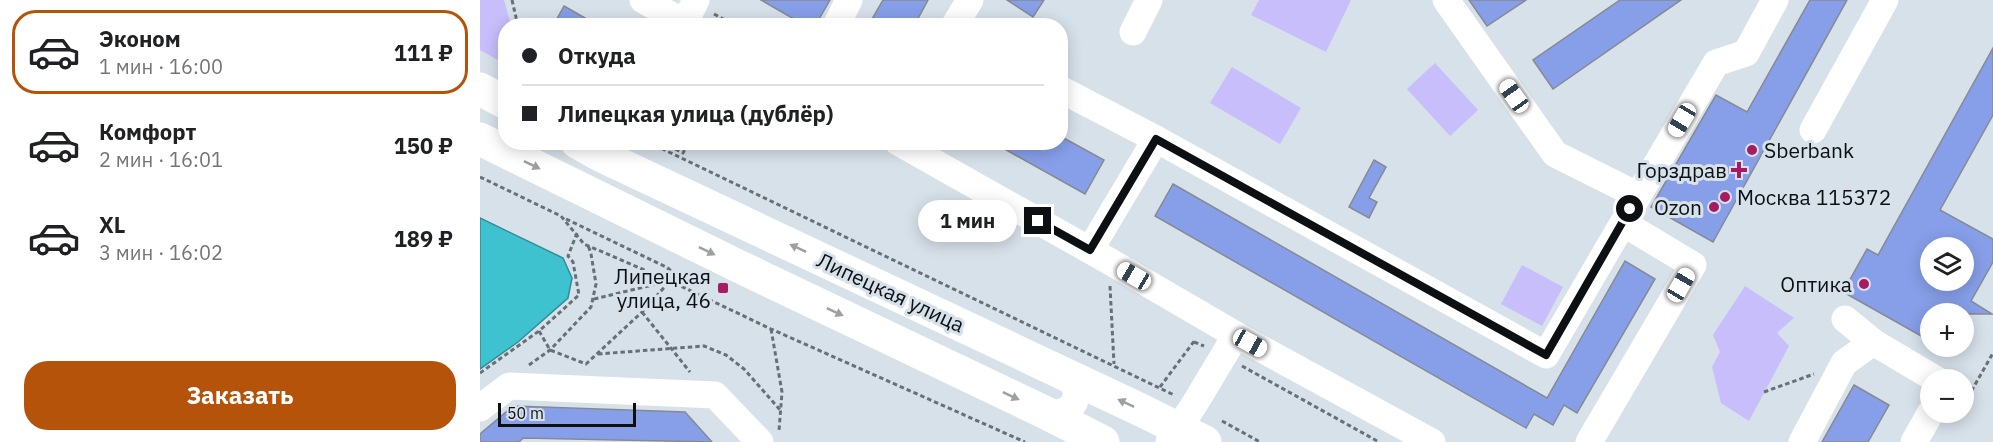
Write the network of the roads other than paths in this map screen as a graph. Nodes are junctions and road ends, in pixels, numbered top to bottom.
1 (644, 0) edge
2 (849, 0) edge
3 (970, 0) edge
4 (1149, 0) edge
5 (1446, 0) edge
6 (1775, 0) edge
7 (1885, 0) edge
8 (690, 16) edge
9 (840, 18) edge
10 (959, 18) edge
11 (1133, 32) dead end
12 (480, 88) edge
13 (1068, 93) edge
14 (498, 98) edge
15 (1813, 130) dead end
16 (1156, 139) junction
17 (480, 140) edge
18 (498, 149) edge
19 (500, 150) edge
20 (592, 150) edge
21 (912, 150) edge
22 (1637, 195) junction
23 (1623, 223) junction
24 (1090, 250) junction
25 (1845, 319) dead end
26 (1873, 342) junction
27 (1230, 346) junction
28 (1920, 370) edge
29 (1063, 374) junction
30 (480, 408) edge
31 (1044, 412) junction
32 (1925, 423) edge
33 (770, 437) edge
34 (1184, 438) edge
35 (1103, 442) edge
36 (1432, 442) edge
37 (1589, 442) edge
38 (1802, 442) edge
39 (1914, 442) edge

1 - 8 street
2 - 9 street
3 - 10 street
4 - 11 street
5 - 22 street
6 - 22 street
7 - 15 street
12 - 14 main road
13 - 16 street
16 - 23 street
16 - 24 street
17 -> 18 main road, Липецкая улица
19 -> 31 main road, Липецкая улица
29 -> 20 main road, Липецкая улица
21 - 24 street
22 - 23 street
23 - 37 street
24 - 27 street
25 - 26 street
26 - 28 street
26 - 38 street
27 - 34 street
27 - 36 street
29 - 31 street
34 -> 29 main road, Липецкая улица
30 - 33 street
31 - 35 main road, Липецкая улица
32 - 39 street

